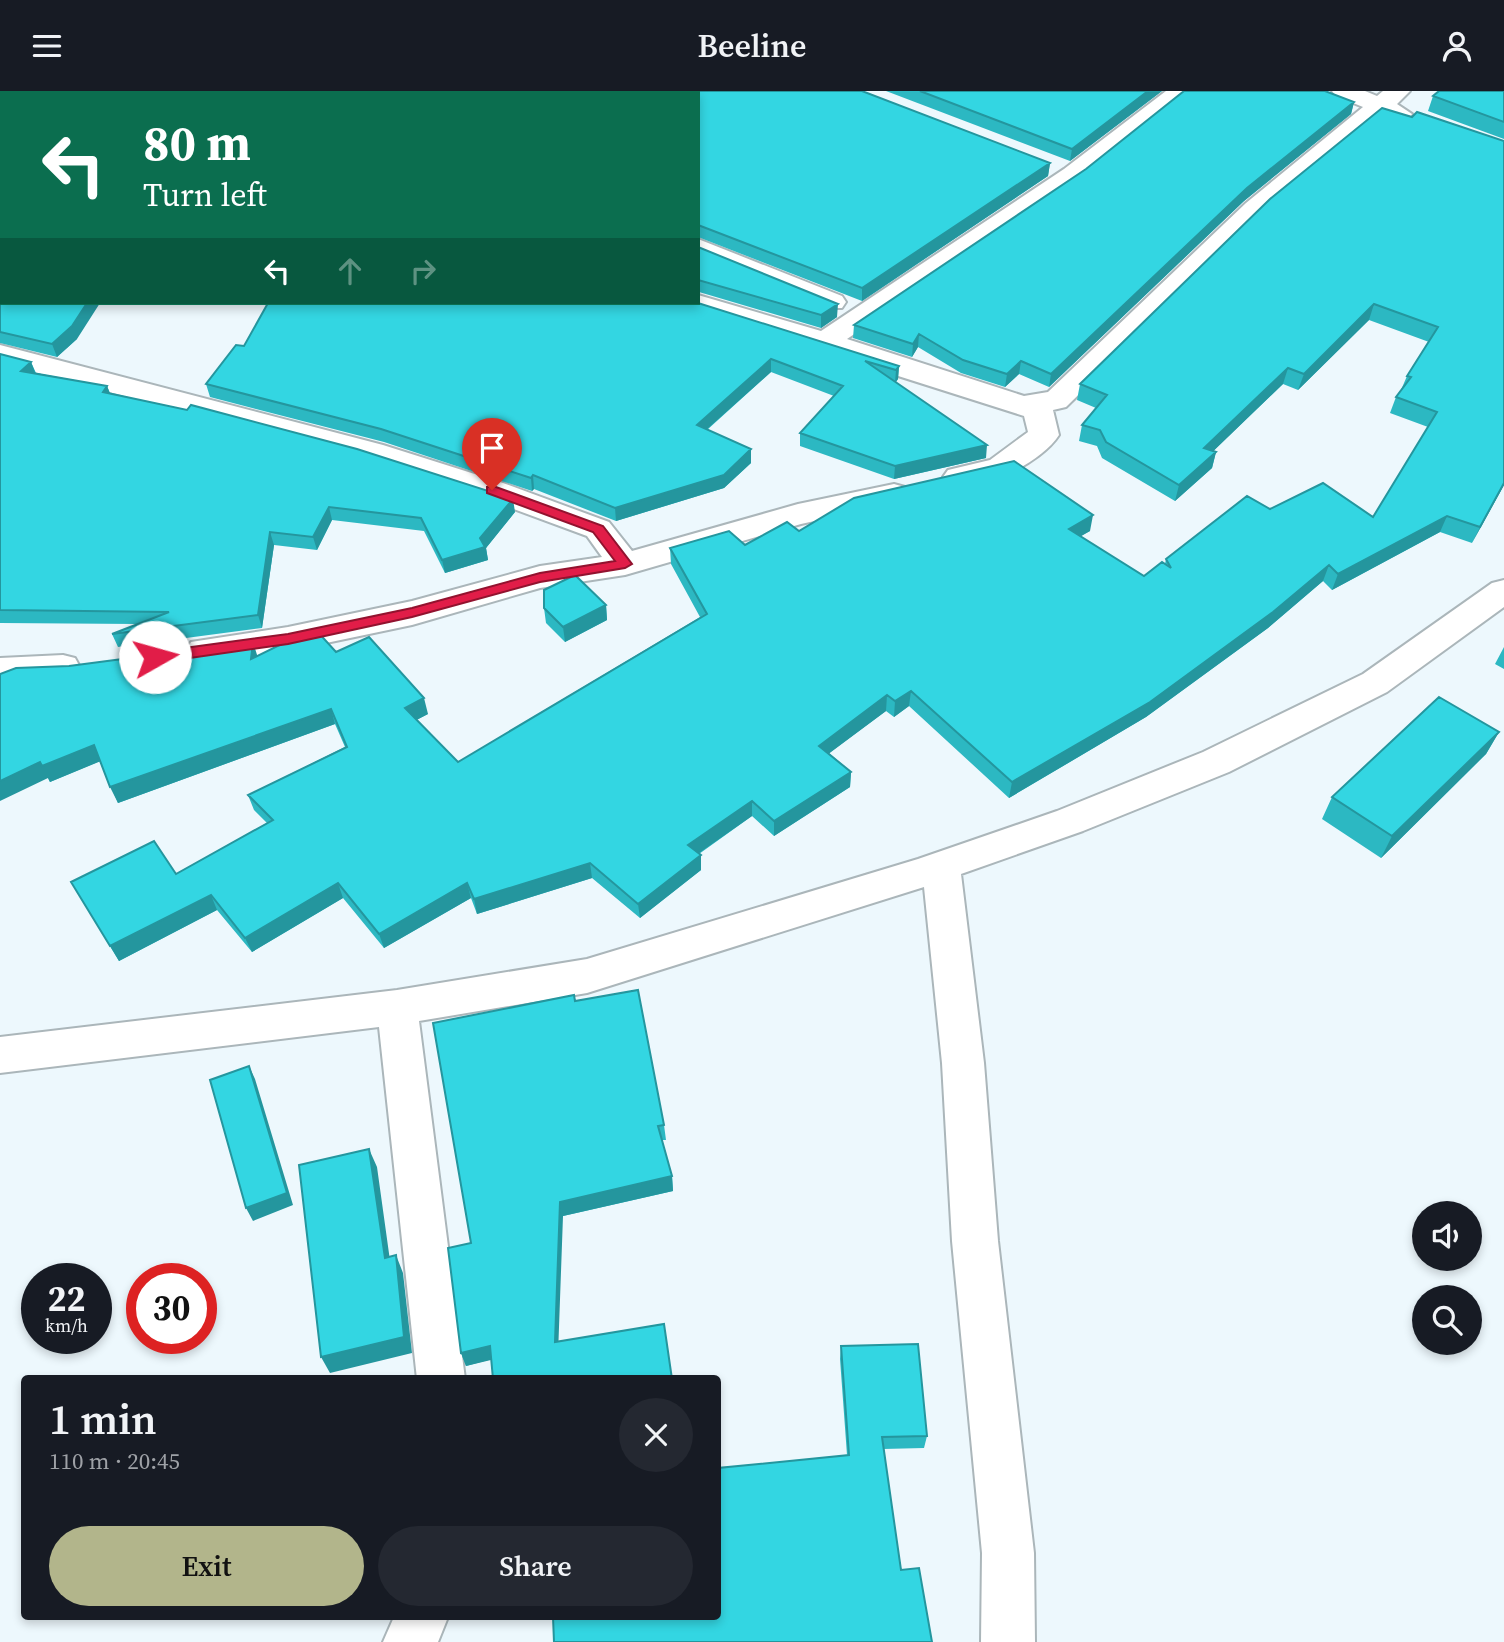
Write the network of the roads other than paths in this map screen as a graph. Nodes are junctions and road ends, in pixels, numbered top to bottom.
1 (1181, 91) edge
2 (1344, 91) edge
3 (1388, 98) edge
4 (1428, 124) edge
5 (1048, 165) edge
6 (1073, 174) junction
7 (700, 248) edge
8 (700, 304) edge
9 (862, 314) junction
10 (825, 341) junction
11 (0, 354) edge
12 (1036, 402) junction
13 (625, 564) junction
14 (1504, 591) edge
15 (168, 656) edge
16 (89, 665) edge
17 (0, 670) edge
18 (941, 866) junction
19 (397, 1007) junction
20 (0, 1055) edge
21 (441, 1375) edge
22 (421, 1620) edge
23 (410, 1642) edge
24 (1008, 1642) edge

1 - 6 street
2 - 3 street
3 - 4 street
3 - 12 street
5 - 6 street
6 - 9 street
7 - 9 street
8 - 10 street
9 - 10 street
10 - 12 street
11 - 13 street
12 - 13 street
13 - 15 street
14 - 18 street
16 - 17 street
18 - 19 street
18 - 24 street
19 - 20 street
19 - 21 street
22 - 23 street

